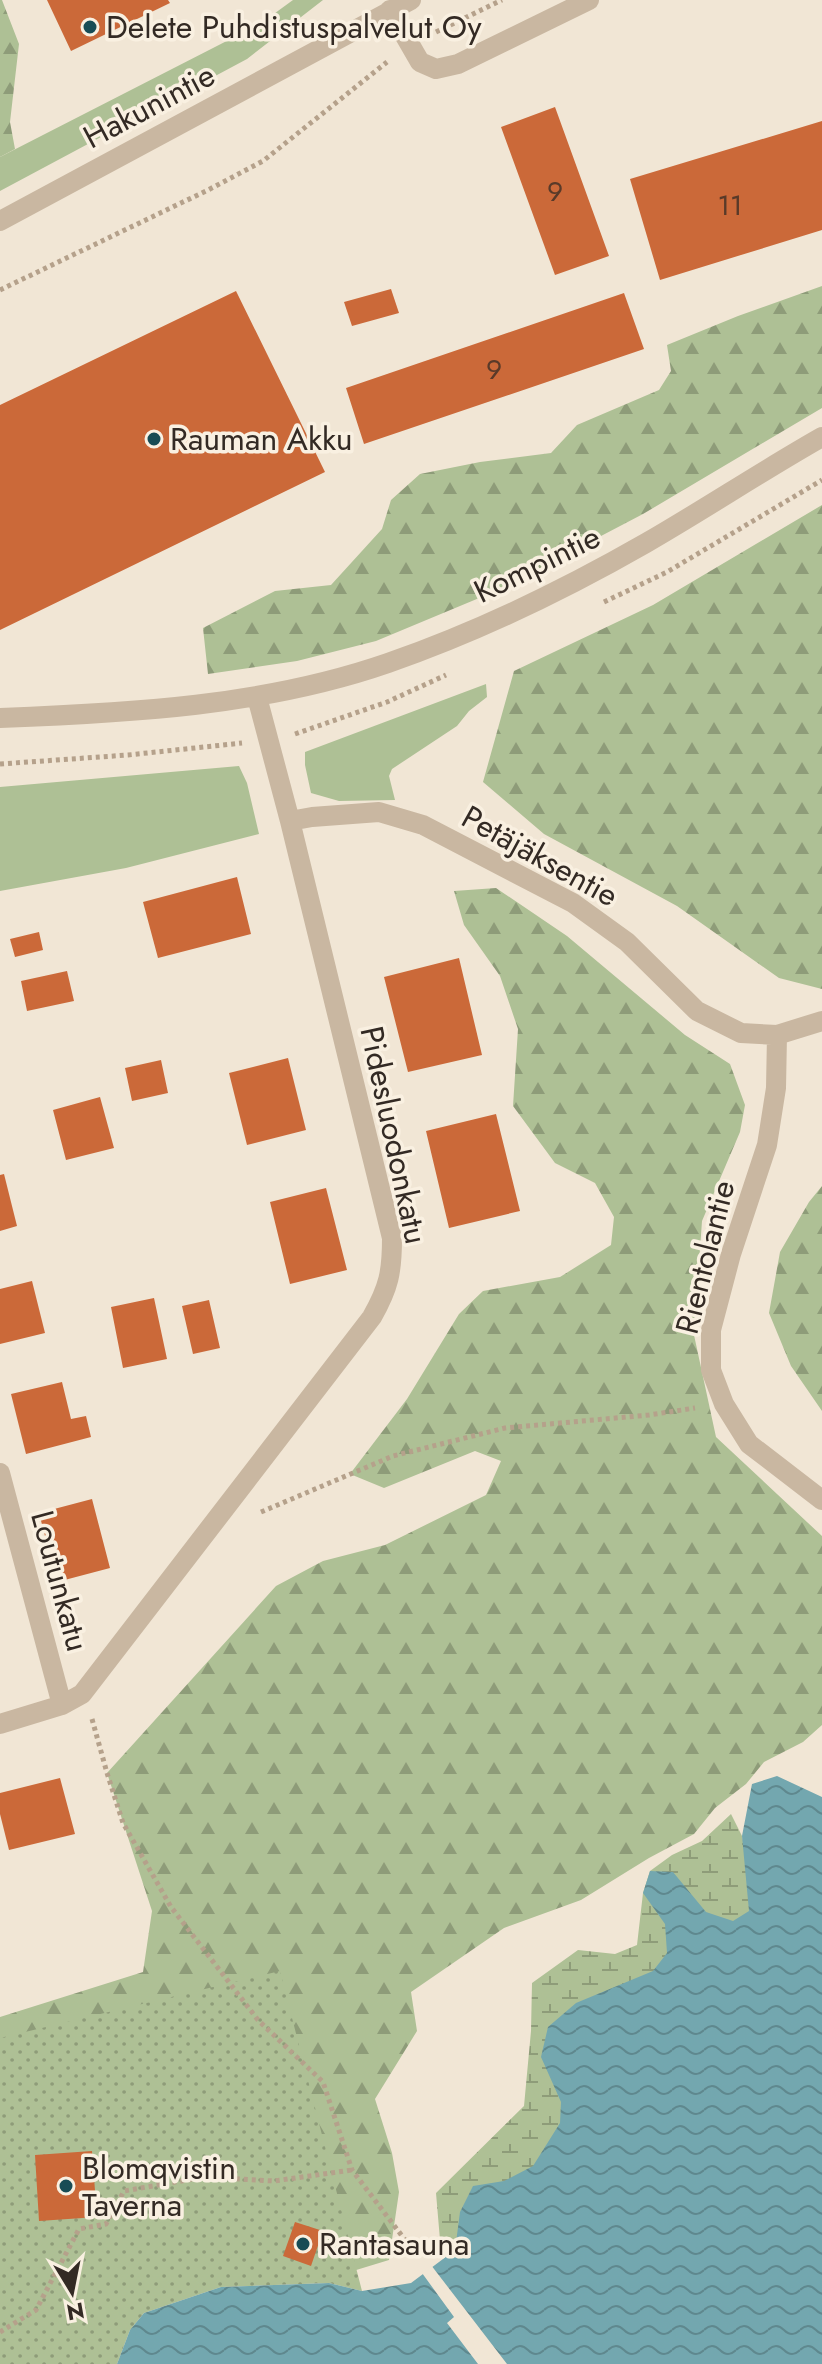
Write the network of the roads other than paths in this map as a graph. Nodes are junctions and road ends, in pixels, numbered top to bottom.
1 (411, 0) edge
2 (589, 0) edge
3 (390, 10) junction
4 (0, 221) edge
5 (822, 437) edge
6 (257, 697) junction
7 (0, 718) edge
8 (290, 821) junction
9 (822, 1021) edge
10 (777, 1035) junction
11 (0, 1473) edge
12 (822, 1500) edge
13 (62, 1705) junction
14 (0, 1724) edge

1 - 3 street, Hakunintie
2 - 3 street
3 - 4 street, Hakunintie
5 - 6 street, Kompintie
6 - 7 street
6 - 8 street, Pidesluodonkatu
8 - 10 street, Petäjäksentie
8 - 13 street, Pidesluodonkatu
9 - 10 street, Petäjäksentie
10 - 12 street, Rientolantie
11 - 13 street, Loutunkatu
13 - 14 street, Pidesluodonkatu

